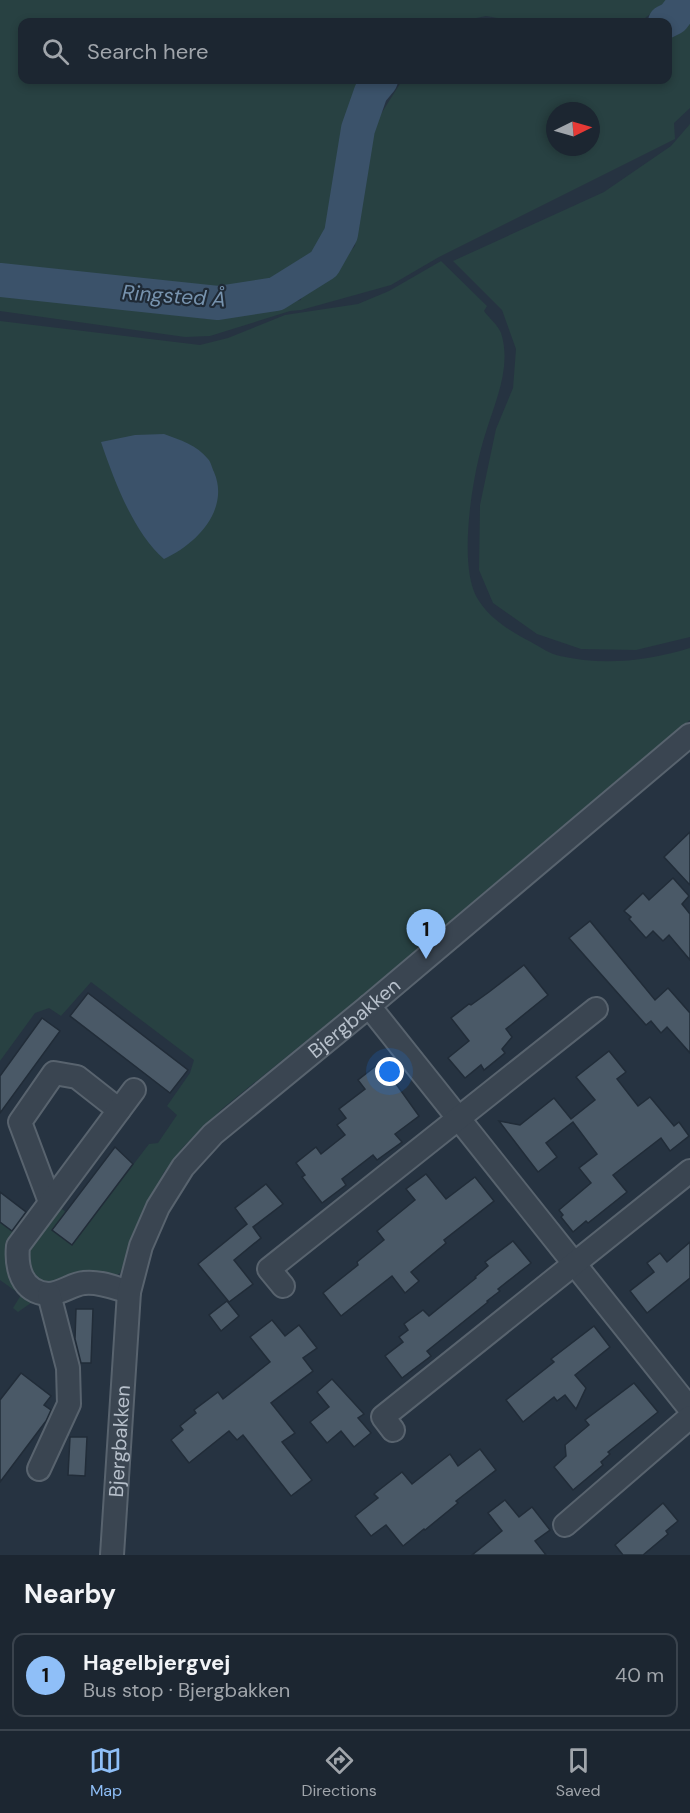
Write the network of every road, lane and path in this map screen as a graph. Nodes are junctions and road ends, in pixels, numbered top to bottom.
1 (690, 735) edge
2 (369, 1006) junction
3 (596, 1009) dead end
4 (135, 1090) dead end
5 (120, 1110) junction
6 (458, 1118) junction
7 (690, 1171) edge
8 (50, 1202) junction
9 (575, 1264) junction
10 (283, 1286) dead end
11 (129, 1292) junction
12 (49, 1294) junction
13 (690, 1408) edge
14 (690, 1417) edge
15 (393, 1430) dead end
16 (39, 1469) dead end
17 (565, 1525) dead end
18 (112, 1555) edge

1 - 2 street, Bjergbakken
2 - 6 street
2 - 11 street, Bjergbakken
3 - 6 street
4 - 5 street
5 - 8 street
5 - 8 street
6 - 9 street
6 - 10 street
7 - 9 street
8 - 12 street
9 - 13 street
9 - 15 street
11 - 12 street
11 - 18 street, Bjergbakken
12 - 16 street
14 - 17 street

